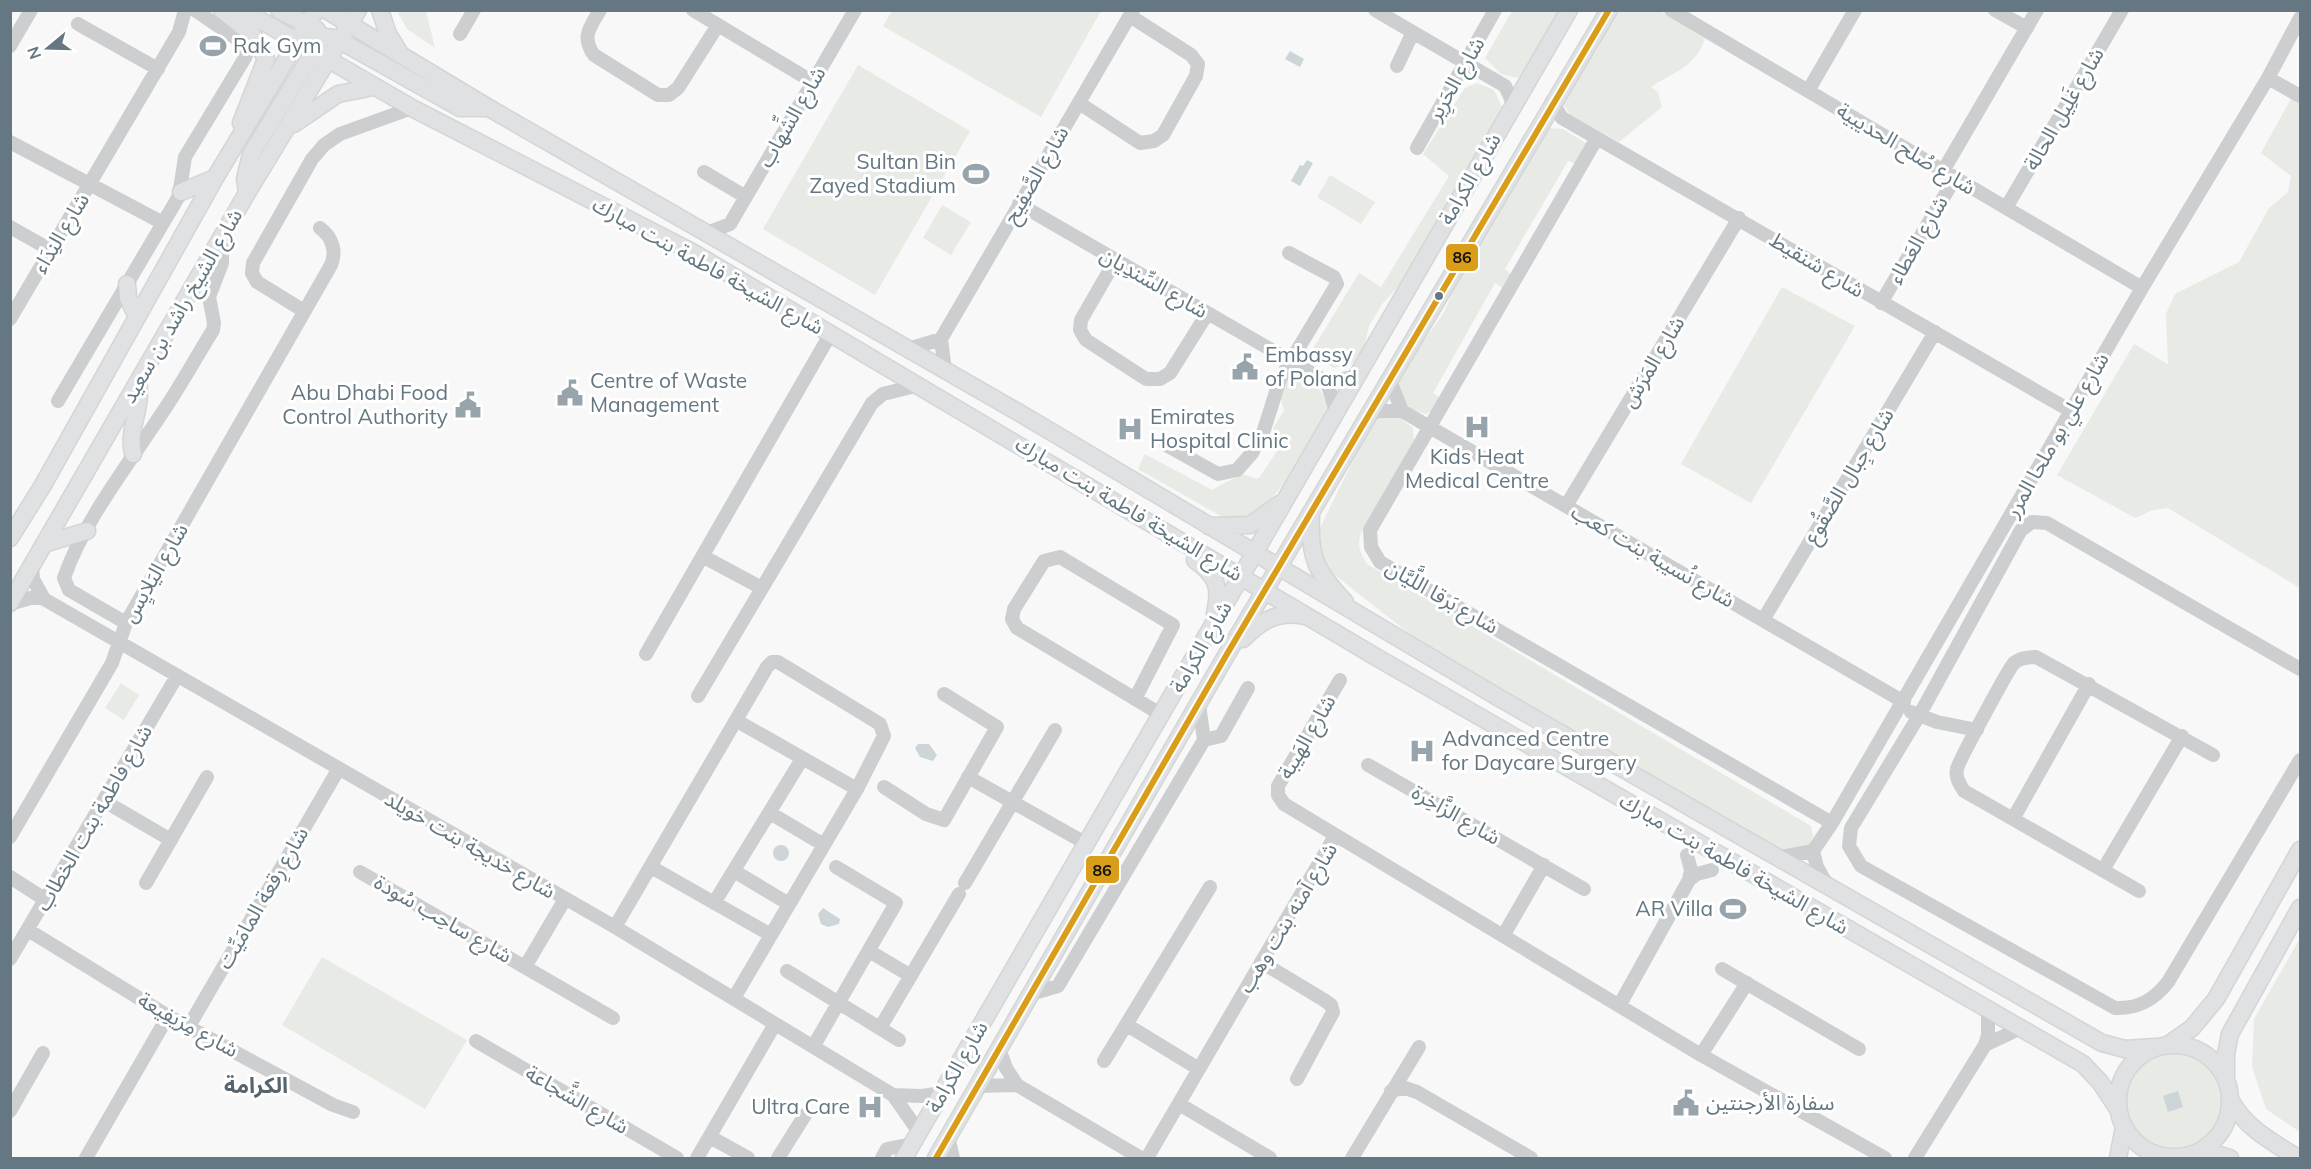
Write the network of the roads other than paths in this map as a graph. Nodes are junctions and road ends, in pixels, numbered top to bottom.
1 (31, 10) edge
2 (185, 10) edge
3 (222, 10) edge
4 (243, 10) edge
5 (279, 10) edge
6 (316, 10) edge
7 (380, 10) edge
8 (474, 10) edge
9 (600, 10) edge
10 (855, 10) edge
11 (1376, 10) edge
12 (1495, 10) edge
13 (1569, 10) edge
14 (1609, 10) edge
15 (1671, 10) edge
16 (1855, 10) edge
17 (1995, 10) edge
18 (2037, 10) edge
19 (2122, 10) edge
20 (694, 11) edge
21 (329, 12) edge
22 (1131, 13) edge
23 (199, 14) edge
24 (353, 18) edge
25 (2301, 18) edge
26 (78, 24) dead end
27 (718, 25) junction
28 (307, 26) junction
29 (2027, 28) junction
30 (179, 32) junction
31 (1413, 32) junction
32 (460, 34) dead end
33 (327, 35) junction
34 (297, 42) junction
35 (10, 46) edge
36 (313, 52) junction
37 (403, 58) junction
38 (328, 60) junction
39 (1464, 62) junction
40 (1397, 66) dead end
41 (158, 69) junction
42 (2268, 78) junction
43 (813, 82) junction
44 (1525, 82) junction
45 (1505, 86) junction
46 (374, 87) junction
47 (1808, 91) junction
48 (2301, 96) edge
49 (1552, 102) junction
50 (1079, 103) junction
51 (1513, 103) junction
52 (412, 108) junction
53 (489, 108) junction
54 (1562, 118) junction
55 (1541, 121) junction
56 (287, 130) junction
57 (1597, 138) junction
58 (238, 140) junction
59 (10, 141) edge
60 (1417, 147) dead end
61 (705, 172) dead end
62 (1949, 174) junction
63 (215, 178) junction
64 (90, 184) junction
65 (181, 192) junction
66 (247, 193) junction
67 (746, 197) junction
68 (1019, 204) junction
69 (2006, 208) junction
70 (1739, 218) junction
71 (163, 223) junction
72 (730, 224) junction
73 (10, 227) edge
74 (320, 228) dead end
75 (707, 233) junction
76 (222, 237) junction
77 (734, 249) junction
78 (51, 250) junction
79 (1289, 253) dead end
80 (1115, 261) junction
81 (127, 284) junction
82 (2142, 288) junction
83 (1881, 303) junction
84 (304, 310) junction
85 (1207, 314) junction
86 (12, 315) edge
87 (137, 317) junction
88 (1935, 332) junction
89 (831, 333) junction
90 (941, 339) junction
91 (908, 349) junction
92 (1289, 361) junction
93 (945, 370) junction
94 (1357, 376) junction
95 (1389, 378) junction
96 (138, 382) junction
97 (1327, 382) junction
98 (919, 385) junction
99 (58, 401) dead end
100 (1402, 411) junction
101 (2071, 411) junction
102 (1336, 412) junction
103 (1368, 415) junction
104 (1430, 428) junction
105 (1166, 445) dead end
106 (133, 454) junction
107 (1289, 497) junction
108 (1566, 506) junction
109 (1311, 512) junction
110 (26, 513) junction
111 (10, 524) edge
112 (1207, 526) junction
113 (87, 531) junction
114 (10, 538) edge
115 (1179, 541) junction
116 (44, 544) junction
117 (1255, 555) junction
118 (704, 557) junction
119 (32, 566) junction
120 (1278, 569) junction
121 (1242, 577) junction
122 (762, 588) junction
123 (1265, 591) junction
124 (44, 599) junction
125 (10, 604) edge
126 (1308, 616) junction
127 (1361, 617) junction
128 (1763, 620) junction
129 (126, 623) junction
130 (1212, 629) junction
131 (119, 643) junction
132 (646, 654) dead end
133 (1227, 654) junction
134 (2301, 669) edge
135 (177, 676) junction
136 (1340, 680) dead end
137 (2089, 684) junction
138 (1248, 688) dead end
139 (944, 694) dead end
140 (698, 696) dead end
141 (1135, 699) junction
142 (1199, 705) junction
143 (1902, 706) junction
144 (1920, 714) junction
145 (1162, 715) junction
146 (736, 721) junction
147 (1055, 730) dead end
148 (1977, 730) junction
149 (2182, 736) junction
150 (1204, 740) junction
151 (2214, 754) dead end
152 (802, 759) junction
153 (2301, 760) edge
154 (1368, 765) dead end
155 (338, 770) junction
156 (207, 777) dead end
157 (968, 777) junction
158 (884, 787) dead end
159 (857, 789) junction
160 (104, 801) junction
161 (1013, 803) junction
162 (770, 813) junction
163 (2013, 819) junction
164 (1832, 823) junction
165 (1335, 836) junction
166 (10, 837) edge
167 (171, 840) junction
168 (824, 844) junction
169 (1086, 844) junction
170 (2301, 850) edge
171 (1813, 851) junction
172 (1687, 855) dead end
173 (1776, 858) junction
174 (1544, 865) junction
175 (651, 867) junction
176 (836, 867) dead end
177 (1712, 870) dead end
178 (2103, 870) junction
179 (734, 871) junction
180 (360, 872) dead end
181 (10, 877) edge
182 (1689, 880) junction
183 (146, 883) dead end
184 (1210, 887) dead end
185 (1828, 888) junction
186 (1584, 889) dead end
187 (2139, 891) dead end
188 (565, 899) junction
189 (45, 900) junction
190 (714, 903) junction
191 (789, 904) junction
192 (2301, 908) edge
193 (615, 927) junction
194 (28, 930) junction
195 (771, 935) junction
196 (1503, 936) junction
197 (869, 951) junction
198 (10, 959) edge
199 (1261, 962) junction
200 (525, 967) junction
201 (1722, 969) dead end
202 (787, 971) dead end
203 (911, 976) junction
204 (1746, 983) junction
205 (1031, 994) junction
206 (734, 998) junction
207 (839, 1004) junction
208 (1619, 1006) junction
209 (1988, 1009) junction
210 (168, 1016) junction
211 (613, 1018) dead end
212 (775, 1024) junction
213 (1126, 1025) junction
214 (189, 1026) junction
215 (880, 1028) junction
216 (2021, 1028) junction
217 (898, 1040) dead end
218 (476, 1041) dead end
219 (1985, 1045) junction
220 (2162, 1046) junction
221 (813, 1047) junction
222 (1419, 1047) dead end
223 (999, 1049) junction
224 (1858, 1049) dead end
225 (43, 1053) dead end
226 (1701, 1055) junction
227 (1104, 1061) dead end
228 (1199, 1069) junction
229 (1297, 1079) dead end
230 (2226, 1081) junction
231 (1017, 1085) junction
232 (978, 1086) junction
233 (1391, 1091) junction
234 (942, 1094) junction
235 (893, 1095) junction
236 (2230, 1099) junction
237 (12, 1104) edge
238 (1179, 1104) junction
239 (2118, 1108) junction
240 (353, 1112) dead end
241 (805, 1115) dead end
242 (2124, 1127) junction
243 (710, 1137) junction
244 (948, 1137) junction
245 (912, 1145) edge
246 (2192, 1154) junction
247 (86, 1158) edge
248 (677, 1158) edge
249 (697, 1158) edge
250 (748, 1158) edge
251 (778, 1158) edge
252 (882, 1158) edge
253 (936, 1158) edge
254 (953, 1158) edge
255 (1140, 1158) edge
256 (1147, 1158) edge
257 (1269, 1158) edge
258 (1352, 1158) edge
259 (1531, 1158) edge
260 (1885, 1158) edge
261 (1915, 1158) edge
262 (2118, 1158) edge
263 (2174, 1158) edge
264 (2230, 1158) edge
265 (2298, 1158) edge

1 - 35 street
2 - 30 street, شارع النِدَاء
3 - 58 main road
4 - 34 main road, شارع الشيخة فاطمة بنت مبارك
5 - 28 main road
6 - 28 main road, شارع الشيخ راشد بن سعيد
7 - 37 main road
8 - 32 street
9 - 27 street
10 - 43 street, شارع الشِّهاب
11 - 31 street
12 - 39 street, شارع الحَرِير
13 - 44 main road, شارع الكرامة
14 - 49 main road, شارع الكرامة
15 - 47 street, شارع صُلح الحديبية
16 - 47 street
17 - 29 street
18 - 29 street, شارع العَطاء
19 - 69 street, شارع غَلِيل الحالة
20 - 27 street
21 - 24 main road, شارع الشيخة فاطمة بنت مبارك
21 - 33 main road
22 - 50 street, شارع الصَّفِيح
22 - 50 street
23 - 30 street
23 - 65 street
24 - 33 main road
24 - 37 main road, شارع الشيخة فاطمة بنت مبارك
25 - 42 street, شارع علي بو ملحا المرر
26 - 41 street
27 - 43 street
28 - 33 main road
28 - 34 main road, شارع الشيخ راشد بن سعيد
29 - 62 street, شارع العَطاء
30 - 41 street, شارع النِدَاء
31 - 39 street
31 - 40 street
33 - 34 main road
33 - 36 main road
33 - 38 main road, شارع الشيخ راشد بن سعيد
33 - 53 main road
34 - 36 main road, شارع الشيخة فاطمة بنت مبارك
34 - 58 main road, شارع الشيخ راشد بن سعيد
36 - 38 main road, شارع الشيخة فاطمة بنت مبارك
36 - 66 main road
37 - 53 main road, شارع الشيخة فاطمة بنت مبارك
38 - 46 main road, شارع الشيخة فاطمة بنت مبارك
38 - 56 main road, شارع الشيخ راشد بن سعيد
39 - 45 street
39 - 60 street, شارع الحَرِير
41 - 64 street, شارع النِدَاء
42 - 48 street
42 - 82 street, شارع علي بو ملحا المرر
43 - 67 street, شارع الشِّهاب
44 - 45 street
44 - 51 main road, شارع الكرامة
45 - 51 street
46 - 52 main road, شارع الشيخة فاطمة بنت مبارك
46 - 56 main road
47 - 62 street, شارع صُلح الحديبية
49 - 54 street, شارع شنقيط
49 - 55 main road, شارع الكرامة
50 - 68 street, شارع الصَّفِيح
51 - 94 main road, شارع الكرامة
52 - 84 street
52 - 89 main road, شارع الشيخة فاطمة بنت مبارك
53 - 75 main road, شارع الشيخة فاطمة بنت مبارك
54 - 55 street
54 - 57 street, شارع شنقيط
55 - 95 main road, شارع الكرامة
56 - 66 main road, شارع الشيخ راشد بن سعيد
57 - 70 street, شارع شنقيط
57 - 104 street, شارع بَرقا اللَّيَّان
58 - 63 main road, شارع الشيخ راشد بن سعيد
59 - 64 street, شارع النِدَاء
61 - 67 street
62 - 69 street, شارع صُلح الحديبية
62 - 83 street, شارع العَطاء
63 - 65 main road
63 - 87 main road, شارع الشيخ راشد بن سعيد
64 - 71 street, شارع النِدَاء
64 - 78 street, شارع النِدَاء
65 - 71 street
66 - 76 main road, شارع الشيخ راشد بن سعيد
67 - 72 street, شارع الشِّهاب
68 - 80 street, شارع السِّندِيان
68 - 90 street, شارع الصَّفِيح
69 - 82 street, شارع صُلح الحديبية
70 - 83 street, شارع شنقيط
70 - 108 street, شارع المَرَش
71 - 81 street
72 - 75 street
72 - 77 street
73 - 78 street
74 - 84 street, شارع اليَلايِس
75 - 77 main road, شارع الشيخة فاطمة بنت مبارك
76 - 96 main road, شارع الشيخ راشد بن سعيد
76 - 106 street
77 - 91 main road, شارع الشيخة فاطمة بنت مبارك
78 - 86 street, شارع النِدَاء
79 - 92 street
80 - 85 street, شارع السِّندِيان
80 - 85 street
81 - 87 main road
81 - 99 street
82 - 101 street, شارع علي بو ملحا المرر
83 - 88 street, شارع شنقيط
84 - 129 street, شارع اليَلايِس
85 - 92 street, شارع السِّندِيان
87 - 110 main road, شارع الشيخ راشد بن سعيد
88 - 101 street, شارع شنقيط
88 - 128 street, شارع جِبال الصَّقُوع
89 - 98 main road, شارع الشيخة فاطمة بنت مبارك
89 - 118 street
90 - 91 street
90 - 93 street
91 - 93 main road, شارع الشيخة فاطمة بنت مبارك
92 - 97 street, شارع السِّندِيان
92 - 105 street
93 - 112 main road, شارع الشيخة فاطمة بنت مبارك
94 - 97 street
94 - 102 main road, شارع الكرامة
95 - 100 street
95 - 103 main road, شارع الكرامة
96 - 106 main road
96 - 116 main road, شارع الشيخ راشد بن سعيد
97 - 102 street
98 - 115 main road, شارع الشيخة فاطمة بنت مبارك
98 - 122 street
100 - 103 street
100 - 104 street, شارع نُسيبة بنت كعب
101 - 143 street, شارع علي بو ملحا المرر
102 - 107 main road, شارع الكرامة
103 - 109 main road, شارع الكرامة
104 - 108 street, شارع نُسيبة بنت كعب
104 - 164 street, شارع بَرقا اللَّيَّان
106 - 113 street
107 - 112 main road
107 - 117 main road, شارع الكرامة
108 - 128 street, شارع نُسيبة بنت كعب
109 - 120 main road, شارع الكرامة
109 - 127 main road
110 - 111 main road
110 - 114 main road, شارع الشيخ راشد بن سعيد
112 - 117 main road, شارع الشيخة فاطمة بنت مبارك
113 - 116 main road
113 - 129 street
115 - 121 main road, شارع الشيخة فاطمة بنت مبارك
115 - 130 main road
116 - 119 main road, شارع الشيخ راشد بن سعيد
117 - 120 main road, شارع الشيخة فاطمة بنت مبارك
117 - 121 main road, شارع الكرامة
118 - 122 street
118 - 132 street
119 - 124 street
119 - 125 main road, شارع الشيخ راشد بن سعيد
120 - 123 main road, شارع الكرامة
120 - 127 main road, شارع الشيخة فاطمة بنت مبارك
121 - 123 main road, شارع الشيخة فاطمة بنت مبارك
121 - 130 main road, شارع الكرامة
122 - 140 street
123 - 126 main road, شارع الشيخة فاطمة بنت مبارك
123 - 133 main road, شارع الكرامة
124 - 125 street
124 - 131 street, شارع خديجة بنت خويلد
126 - 133 main road
126 - 209 main road, شارع الشيخة فاطمة بنت مبارك
127 - 173 main road, شارع الشيخة فاطمة بنت مبارك
128 - 143 street, شارع نُسيبة بنت كعب
129 - 131 street, شارع اليَلايِس
130 - 145 main road, شارع الكرامة
131 - 135 street, شارع خديجة بنت خويلد
131 - 166 street, شارع اليَلايِس
133 - 142 main road, شارع الكرامة
134 - 144 street
135 - 155 street, شارع خديجة بنت خويلد
135 - 160 street, شارع فاطمة بنت الخطاب
136 - 165 street, شارع الهَيبة
137 - 148 street
137 - 149 street
137 - 163 street
138 - 150 street
139 - 157 street
141 - 141 street
141 - 145 street
142 - 150 street
142 - 205 main road, شارع الكرامة
143 - 144 street, شارع نُسيبة بنت كعب
143 - 164 street, شارع علي بو ملحا المرر
144 - 148 street, شارع نُسيبة بنت كعب
144 - 153 street
145 - 169 main road, شارع الكرامة
146 - 152 street
146 - 159 street
146 - 175 street
147 - 161 street
148 - 163 street
149 - 151 street
149 - 178 street
150 - 205 street
152 - 159 street
152 - 162 street
154 - 174 street, شارع الزَّاخِرة
155 - 188 street, شارع خديجة بنت خويلد
155 - 214 street, شارع رِقعة المامَيِّت
156 - 167 street
157 - 158 street
157 - 161 street
159 - 168 street
160 - 167 street
160 - 189 street, شارع فاطمة بنت الخطاب
161 - 169 street
161 - 203 street
162 - 168 street
162 - 179 street
163 - 178 street
164 - 171 street, شارع علي بو ملحا المرر
165 - 196 street, شارع آمنه بنت وهب
165 - 199 street, شارع آمنه بنت وهب
167 - 183 street
168 - 191 street
169 - 234 main road, شارع الكرامة
170 - 220 main road
171 - 173 street
171 - 185 street
172 - 182 street
173 - 185 main road, شارع الشيخة فاطمة بنت مبارك
174 - 186 street, شارع الزَّاخِرة
174 - 196 street
175 - 190 street
175 - 193 street
176 - 197 street
177 - 182 street
178 - 187 street
179 - 190 street
179 - 191 street
180 - 200 street, شارع ساحِب سُودة
181 - 189 street
182 - 208 street
184 - 213 street
185 - 220 main road, شارع الشيخة فاطمة بنت مبارك
188 - 193 street, شارع خديجة بنت خويلد
188 - 200 street, شارع ساحِب سُودة
189 - 194 street, شارع فاطمة بنت الخطاب
190 - 195 street
191 - 195 street
192 - 230 main road
193 - 206 street, شارع خديجة بنت خويلد
194 - 198 street, شارع فاطمة بنت الخطاب
194 - 210 street, شارع مِرَيفِيعة
195 - 206 street
196 - 208 street, شارع آمنه بنت وهب
197 - 203 street
197 - 207 street
199 - 228 street, شارع آمنه بنت وهب
199 - 229 street
200 - 211 street, شارع ساحِب سُودة
201 - 204 street
202 - 207 street
203 - 215 street
204 - 224 street
204 - 226 street
205 - 223 main road, شارع الكرامة
206 - 212 street, شارع خديجة بنت خويلد
207 - 215 street
207 - 221 street
208 - 226 street, شارع آمنه بنت وهب
209 - 216 main road, شارع الشيخة فاطمة بنت مبارك
209 - 219 street
210 - 214 street, شارع مِرَيفِيعة
210 - 247 street
212 - 221 street, شارع خديجة بنت خويلد
212 - 243 street
213 - 227 street
213 - 228 street
214 - 240 street, شارع مِرَيفِيعة
215 - 217 street
216 - 219 street
216 - 239 main road, شارع الشيخة فاطمة بنت مبارك
218 - 248 street, شارع الشَّجاعة
219 - 261 street
220 - 230 main road
220 - 239 main road
221 - 235 street, شارع خديجة بنت خويلد
222 - 233 street
223 - 231 street
223 - 232 main road, شارع الكرامة
225 - 237 street
226 - 260 street, شارع آمنه بنت وهب
228 - 238 street, شارع آمنه بنت وهب
230 - 236 main road
231 - 232 street
231 - 255 street
232 - 244 main road, شارع الكرامة
233 - 258 street
233 - 259 street
234 - 235 street
234 - 245 main road, شارع الكرامة
235 - 245 street, شارع خديجة بنت خويلد
236 - 246 main road
236 - 265 main road
238 - 256 street, شارع آمنه بنت وهب
238 - 257 street
239 - 242 main road
241 - 251 street
242 - 262 main road
242 - 263 main road
243 - 249 street
243 - 250 street
244 - 253 main road, شارع الكرامة
244 - 254 street
245 - 252 street
246 - 263 main road
246 - 264 main road

